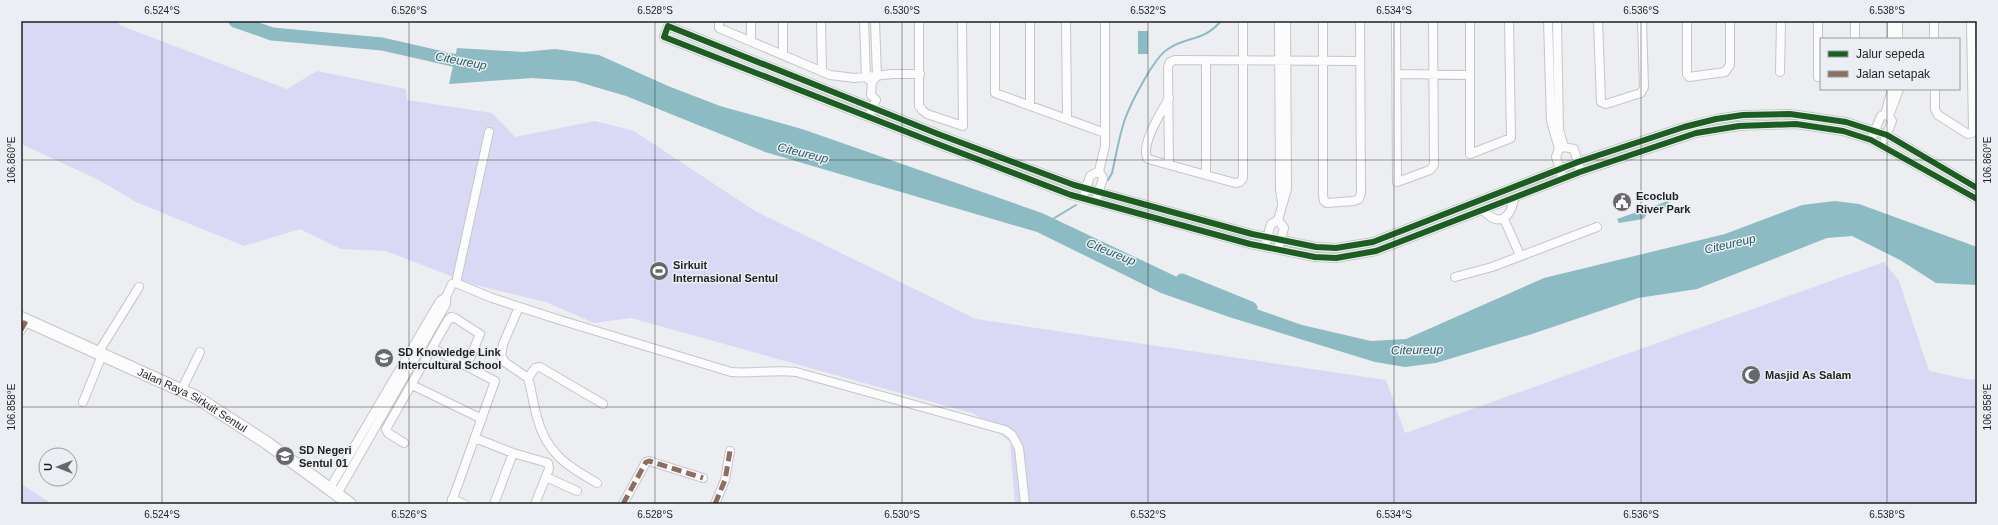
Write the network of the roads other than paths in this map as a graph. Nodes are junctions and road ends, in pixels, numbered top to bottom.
1 (719, 21) edge
2 (751, 21) edge
3 (783, 21) edge
4 (821, 21) edge
5 (864, 21) edge
6 (875, 21) edge
7 (919, 21) edge
8 (962, 21) edge
9 (995, 21) edge
10 (1030, 21) edge
11 (1066, 21) edge
12 (1105, 21) edge
13 (1242, 21) edge
14 (1279, 21) edge
15 (1286, 21) edge
16 (1323, 21) edge
17 (1360, 21) edge
18 (1396, 21) edge
19 (1432, 21) edge
20 (1470, 21) edge
21 (1509, 21) edge
22 (1548, 21) edge
23 (1557, 21) edge
24 (1598, 21) edge
25 (1642, 21) edge
26 (1687, 21) edge
27 (1730, 21) edge
28 (1781, 21) edge
29 (1818, 21) edge
30 (1855, 21) edge
31 (1892, 21) edge
32 (1898, 21) edge
33 (1934, 21) edge
34 (1971, 21) edge
35 (1855, 38) edge
36 (1892, 38) edge
37 (1898, 38) edge
38 (1934, 38) edge
39 (751, 41) junction
40 (783, 55) junction
41 (1206, 60) junction
42 (1243, 61) junction
43 (1283, 61) junction
44 (1323, 61) junction
45 (1360, 61) junction
46 (822, 72) junction
47 (1780, 72) dead end
48 (920, 74) junction
49 (1397, 74) junction
50 (1433, 75) junction
51 (1470, 75) junction
52 (1820, 77) edge
53 (871, 78) junction
54 (1896, 90) edge
55 (1935, 90) edge
56 (871, 94) junction
57 (1169, 98) junction
58 (862, 103) junction
59 (1030, 106) junction
60 (873, 108) junction
61 (858, 112) junction
62 (1887, 116) junction
63 (869, 117) junction
64 (1067, 119) junction
65 (1555, 121) junction
66 (1875, 130) junction
67 (489, 132) dead end
68 (1105, 133) junction
69 (1887, 135) junction
70 (1870, 140) junction
71 (1883, 145) junction
72 (1562, 148) junction
73 (1578, 162) junction
74 (1169, 165) junction
75 (1560, 169) junction
76 (1099, 171) junction
77 (1580, 172) junction
78 (1206, 175) junction
79 (1563, 178) junction
80 (1086, 188) junction
81 (1977, 188) edge
82 (1098, 192) junction
83 (1083, 198) junction
84 (1514, 198) junction
85 (1977, 199) edge
86 (1096, 201) junction
87 (1483, 210) junction
88 (1504, 219) junction
89 (1278, 220) junction
90 (1597, 227) dead end
91 (1268, 237) junction
92 (1280, 240) junction
93 (1265, 247) junction
94 (1278, 250) junction
95 (1520, 256) junction
96 (1455, 277) dead end
97 (456, 283) junction
98 (139, 287) dead end
99 (519, 307) junction
100 (23, 323) edge
101 (432, 348) junction
102 (200, 352) dead end
103 (100, 354) junction
104 (467, 365) junction
105 (528, 378) junction
106 (412, 385) junction
107 (182, 389) junction
108 (83, 402) dead end
109 (602, 404) dead end
110 (482, 419) junction
111 (475, 438) junction
112 (404, 443) dead end
113 (730, 451) dead end
114 (513, 452) junction
115 (546, 477) junction
116 (703, 478) dead end
117 (597, 483) dead end
118 (333, 491) junction
119 (577, 491) dead end
120 (451, 502) edge
121 (350, 504) edge
122 (464, 504) edge
123 (494, 504) edge
124 (535, 504) edge
125 (623, 504) edge
126 (715, 504) edge
127 (1025, 504) edge

1 - 39 street
2 - 39 street
3 - 40 street
4 - 46 street
5 - 53 street
6 - 53 street
7 - 48 street
8 - 48 street
9 - 59 street
10 - 59 street
11 - 64 street
12 - 68 street
13 - 42 street
14 - 43 street
15 - 43 street
16 - 44 street
17 - 45 street
18 - 49 street
19 - 50 street
20 - 51 street
21 - 51 street
22 - 65 street
23 - 65 street
24 - 25 street
26 - 27 street
28 - 47 street
29 - 52 street
30 - 35 street
31 - 36 street
32 - 37 street
33 - 38 street
34 - 55 street
39 - 40 street
40 - 46 street
41 - 42 street
41 - 57 street
41 - 78 street
42 - 43 street
42 - 78 street
43 - 44 street
43 - 89 street
44 - 45 street
44 - 45 street
46 - 53 street
48 - 53 street
49 - 50 street
49 - 50 street
50 - 51 street
53 - 56 street
54 - 62 street
56 - 58 street
56 - 60 street
57 - 74 street
57 - 74 street
58 - 60 street
58 - 61 street
58 - 61 street
59 - 64 street
60 - 63 street
60 - 80 street
61 - 63 street
62 - 66 street
62 - 69 street
63 - 83 street
64 - 68 street
65 - 72 street
66 - 69 street
66 - 70 street
66 - 73 street
67 - 97 street
68 - 76 street
69 - 71 street
69 - 81 street
70 - 71 street
70 - 77 street
71 - 85 street
72 - 73 street
72 - 75 street
73 - 75 street
73 - 77 street
74 - 78 street
75 - 79 street
75 - 92 street
76 - 80 street
76 - 82 street
77 - 79 street
79 - 84 street
80 - 82 street
80 - 83 street
82 - 86 street
82 - 91 street
83 - 86 street
84 - 87 street
84 - 88 street
86 - 93 street
87 - 88 street
87 - 94 street
88 - 95 street
89 - 91 street
89 - 92 street
90 - 95 street
91 - 92 street
91 - 93 street
92 - 94 street
93 - 94 street
95 - 96 street
97 - 99 street
97 - 118 street
98 - 103 street
99 - 105 street
99 - 127 street
100 - 103 main road, Jalan Raya Sirkuit Sentul
101 - 104 street
101 - 104 street
101 - 106 street
102 - 107 street
103 - 107 main road, Jalan Raya Sirkuit Sentul
103 - 108 street
104 - 110 street
105 - 109 street
105 - 117 street
106 - 110 street
106 - 112 street
107 - 118 main road, Jalan Raya Sirkuit Sentul
110 - 111 street
111 - 114 street
111 - 120 street
113 - 126 street
114 - 115 street
114 - 123 street
115 - 119 street
115 - 124 street
116 - 125 street
118 - 121 main road, Jalan Raya Sirkuit Sentul
120 - 122 street

